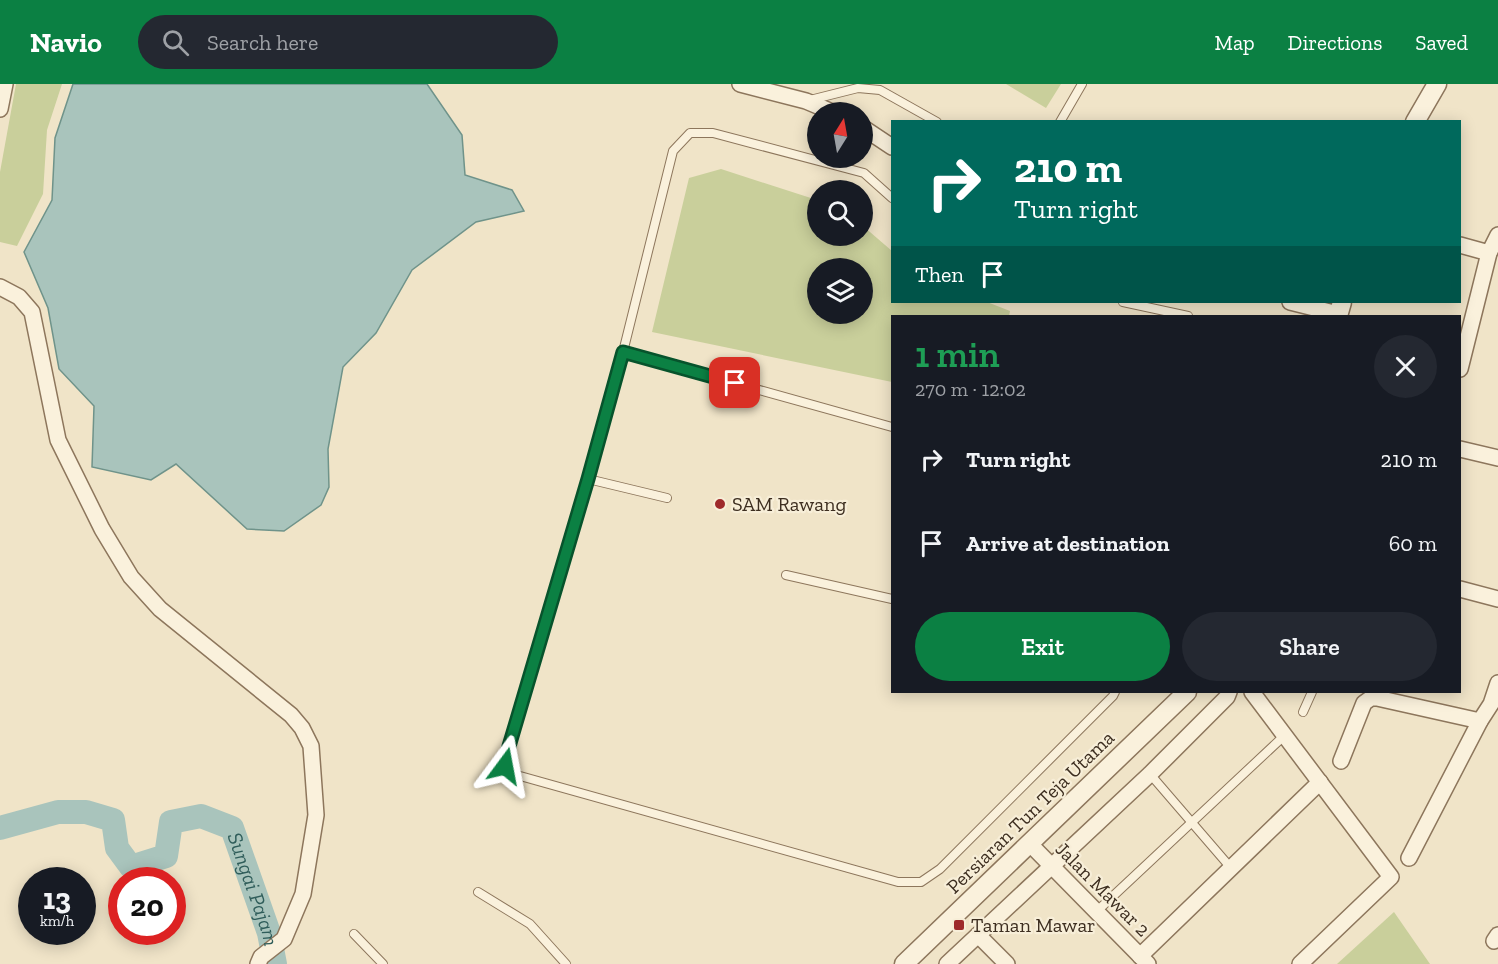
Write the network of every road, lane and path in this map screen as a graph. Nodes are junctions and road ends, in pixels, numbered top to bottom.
1 (5, 84) edge
2 (740, 84) edge
3 (1082, 84) edge
4 (1437, 84) edge
5 (858, 86) edge
6 (806, 101) joint
7 (0, 109) edge
8 (933, 120) edge
9 (1061, 120) edge
10 (1416, 120) edge
11 (873, 134) edge
12 (891, 146) edge
13 (891, 197) edge
14 (1498, 235) edge
15 (1461, 245) edge
16 (1490, 253) junction
17 (0, 287) edge
18 (1128, 303) edge
19 (1295, 303) edge
20 (1339, 311) edge
21 (1183, 315) edge
22 (623, 352) junction
23 (1461, 365) edge
24 (891, 427) edge
25 (1461, 449) edge
26 (1498, 458) edge
27 (588, 479) junction
28 (667, 498) dead end
29 (786, 575) dead end
30 (1461, 589) edge
31 (891, 598) edge
32 (1498, 599) edge
33 (1498, 683) edge
34 (1114, 693) edge
35 (1186, 693) edge
36 (1229, 693) edge
37 (1253, 693) edge
38 (1312, 693) edge
39 (1303, 712) dead end
40 (1480, 721) junction
41 (1285, 735) junction
42 (1341, 760) dead end
43 (1149, 774) junction
44 (1320, 782) junction
45 (1192, 823) junction
46 (1029, 843) junction
47 (1408, 858) dead end
48 (1051, 865) junction
49 (1231, 868) junction
50 (478, 892) dead end
51 (1096, 912) junction
52 (354, 934) dead end
53 (978, 935) junction
54 (1144, 960) edge
55 (260, 961) edge
56 (382, 964) edge
57 (566, 964) edge
58 (904, 964) edge
59 (947, 964) edge
60 (1007, 964) edge
61 (1300, 964) edge

1 - 7 street
2 - 6 street
3 - 9 lane
4 - 10 street
5 - 6 lane
5 - 8 lane
11 - 12 street
13 - 22 lane
14 - 16 street
15 - 16 street
16 - 23 street
17 - 55 street
18 - 21 lane
19 - 20 street
22 - 24 lane
22 - 27 lane
25 - 26 street
27 - 28 lane
27 - 34 lane
29 - 31 lane
30 - 32 street
33 - 40 street
35 - 46 street, Persiaran Tun Teja Utama
36 - 43 street
37 - 41 street
38 - 39 lane
40 - 42 street
40 - 47 street
41 - 44 street
41 - 45 lane
43 - 45 lane
43 - 48 street
44 - 49 street
44 - 61 street
45 - 49 lane
45 - 51 lane
46 - 48 street, Jalan Mawar 2
46 - 58 street, Persiaran Tun Teja Utama
48 - 51 street, Jalan Mawar 2
48 - 53 street
49 - 54 street
50 - 57 lane
51 - 54 street, Jalan Mawar 2
52 - 56 lane
53 - 59 street
53 - 60 street

